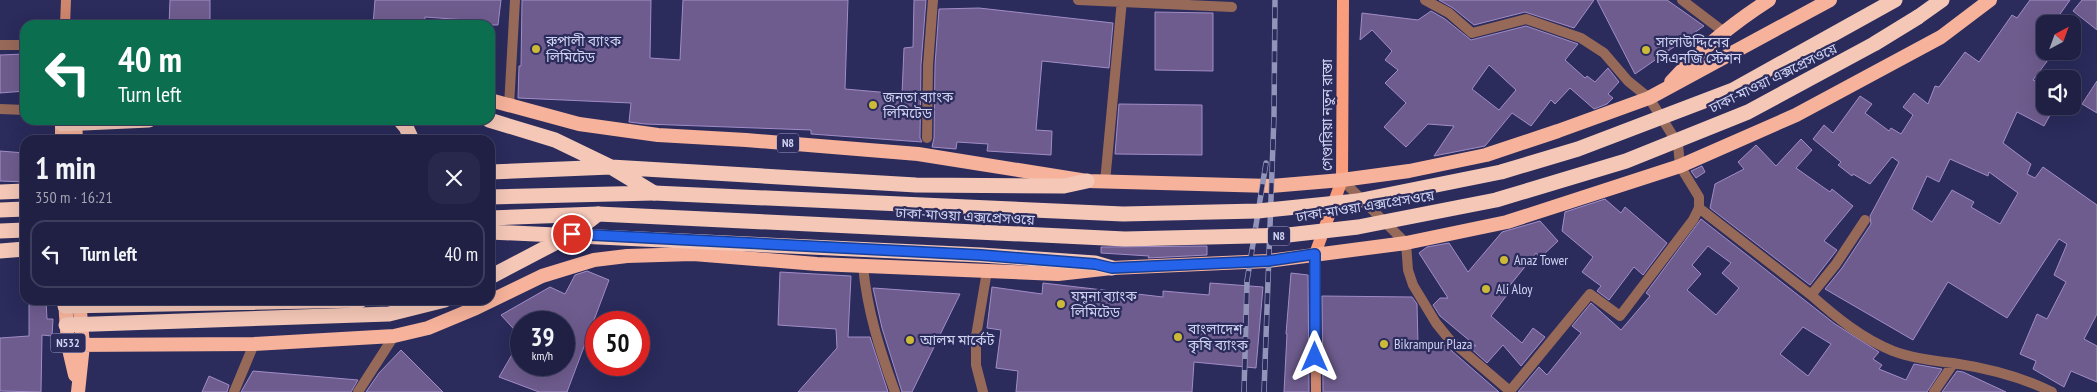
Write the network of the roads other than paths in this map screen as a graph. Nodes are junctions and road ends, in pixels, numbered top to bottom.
1 (66, 0) edge
2 (515, 0) edge
3 (933, 0) edge
4 (1078, 0) edge
5 (1343, 0) edge
6 (1425, 0) edge
7 (1682, 0) edge
8 (1769, 0) edge
9 (1830, 0) edge
10 (1895, 0) edge
11 (1942, 0) edge
12 (1990, 0) edge
13 (1122, 1) edge
14 (1232, 7) dead end
15 (65, 20) edge
16 (1724, 32) junction
17 (0, 45) edge
18 (20, 45) edge
19 (1664, 90) junction
20 (1649, 98) junction
21 (495, 102) edge
22 (508, 106) junction
23 (0, 109) edge
24 (20, 110) edge
25 (495, 122) edge
26 (927, 138) dead end
27 (611, 166) junction
28 (1680, 166) junction
29 (495, 172) edge
30 (1342, 180) junction
31 (1087, 181) junction
32 (1105, 182) junction
33 (20, 191) edge
34 (0, 192) edge
35 (654, 193) junction
36 (495, 197) edge
37 (1699, 208) junction
38 (20, 209) edge
39 (0, 210) edge
40 (598, 214) junction
41 (495, 218) edge
42 (1865, 220) dead end
43 (20, 230) edge
44 (0, 231) edge
45 (495, 232) edge
46 (572, 234) junction
47 (1406, 243) junction
48 (20, 249) edge
49 (0, 251) edge
50 (1315, 254) junction
51 (864, 266) junction
52 (1112, 268) junction
53 (988, 271) junction
54 (495, 274) edge
55 (1811, 295) junction
56 (495, 299) edge
57 (71, 305) edge
58 (73, 305) edge
59 (425, 305) edge
60 (482, 305) edge
61 (81, 324) junction
62 (66, 325) junction
63 (394, 336) junction
64 (68, 344) junction
65 (83, 344) junction
66 (254, 344) junction
67 (1953, 364) junction
68 (78, 389) edge
69 (234, 392) edge
70 (358, 392) edge
71 (894, 392) edge
72 (983, 392) edge
73 (1316, 392) edge
74 (1510, 392) edge
75 (1934, 392) edge
76 (2052, 392) edge

1 - 15 main road
2 - 22 street
3 - 26 street
4 - 13 street
5 - 30 main road, গেণ্ডারিয়া নতুন রাস্তা
6 - 20 street
7 - 16 street
8 - 16 highway
9 - 19 highway, N8
10 - 35 highway, ঢাকা-মাওয়া এক্সপ্রেসওয়ে / N8, bridge
11 - 40 highway, ঢাকা-মাওয়া এক্সপ্রেসওয়ে / N8, bridge
12 - 28 highway, N8
13 - 14 street
13 - 32 street
16 - 19 highway
17 - 18 street
19 - 20 highway, N8
20 - 28 street
20 - 30 highway, N8
21 - 22 highway, N8
22 - 31 highway, N8
23 - 24 street
25 - 27 highway
27 - 29 highway
27 - 31 highway
27 - 35 highway
28 - 37 street
28 - 47 highway, N8
30 - 32 highway, N8
30 - 47 street
30 - 50 main road, গেণ্ডারিয়া নতুন রাস্তা
31 - 32 highway, N8
33 - 34 highway
35 - 36 highway, N8
37 - 55 street
37 - 74 street
38 - 39 highway
40 - 41 highway, N8
40 - 46 highway
42 - 55 street
43 - 44 highway
45 - 46 highway
46 - 52 highway
46 - 54 highway
47 - 50 highway, N8
47 - 74 street
48 - 49 highway
50 - 52 highway, N8
50 - 73 main road
51 - 53 highway, N8
51 - 56 highway, N8
51 - 71 street
52 - 53 highway, N8
53 - 72 street
55 - 67 street
57 - 62 highway, N532
58 - 61 highway, N532
59 - 61 highway
60 - 63 highway, N8
61 - 62 highway
61 - 65 highway, N532
62 - 64 highway, N532
63 - 66 highway, N8
63 - 70 street
64 - 65 highway, N8
64 - 68 highway, N532
65 - 66 highway, N8
65 - 68 highway, N532
66 - 69 street
67 - 75 street
67 - 76 street

